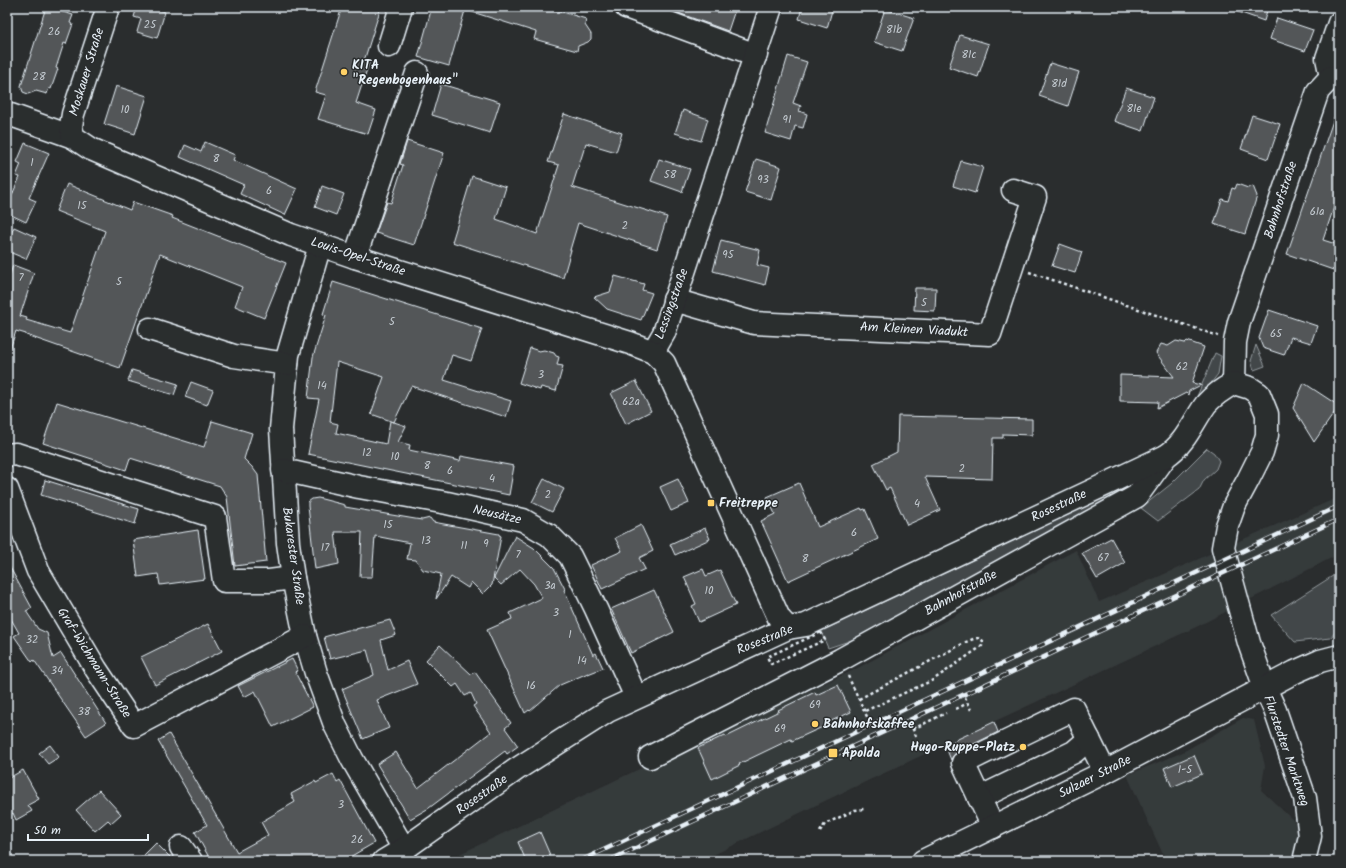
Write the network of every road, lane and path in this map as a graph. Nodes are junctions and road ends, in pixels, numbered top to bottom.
1 (108, 7) edge
2 (401, 7) edge
3 (626, 7) edge
4 (771, 7) edge
5 (1339, 22) edge
6 (388, 46) dead end
7 (756, 55) junction
8 (417, 73) dead end
9 (1335, 77) edge
10 (7, 116) edge
11 (73, 137) junction
12 (1013, 190) dead end
13 (320, 245) junction
14 (355, 257) junction
15 (1012, 266) junction
16 (674, 300) junction
17 (150, 329) dead end
18 (1235, 342) junction
19 (653, 352) junction
20 (288, 364) junction
21 (1234, 383) junction
22 (7, 455) edge
23 (1166, 456) junction
24 (283, 470) junction
25 (1161, 486) dead end
26 (7, 489) edge
27 (1137, 496) junction
28 (293, 578) junction
29 (788, 628) junction
30 (305, 636) junction
31 (825, 640) dead end
32 (797, 653) junction
33 (1339, 656) edge
34 (767, 657) dead end
35 (799, 657) dead end
36 (840, 660) junction
37 (1265, 688) junction
38 (636, 697) junction
39 (965, 697) dead end
40 (859, 700) junction
41 (968, 703) junction
42 (956, 708) dead end
43 (971, 710) dead end
44 (865, 711) junction
45 (946, 713) dead end
46 (869, 721) dead end
47 (910, 723) dead end
48 (913, 729) junction
49 (916, 736) dead end
50 (1089, 739) junction
51 (650, 757) dead end
52 (1105, 772) junction
53 (979, 798) junction
54 (864, 809) dead end
55 (993, 827) junction
56 (820, 832) dead end
57 (404, 849) junction
58 (384, 861) edge
59 (923, 861) edge
60 (1304, 861) edge

1 - 11 street, Moskauer Straße
2 - 6 street
3 - 7 street
4 - 7 street, Lessingstraße
5 - 9 street, Bahnhofstraße
7 - 16 street, Lessingstraße
8 - 14 street
9 - 18 street, Bahnhofstraße
10 - 11 street
11 - 13 street, Louis-Opel-Straße
12 - 15 street, Am Kleinen Viadukt
13 - 14 street, Louis-Opel-Straße
13 - 20 street, Bukarester Straße
14 - 19 street, Louis-Opel-Straße
15 - 16 street, Am Kleinen Viadukt
15 - 18 path
16 - 19 street, Lessingstraße
17 - 20 street
18 - 21 street, Bahnhofstraße
19 - 29 street, Lessingstraße
20 - 24 street, Bukarester Straße
21 - 23 street, Bahnhofstraße
21 - 37 street
22 - 28 street
23 - 27 street, Bahnhofstraße
23 - 29 street, Rosestraße
24 - 28 street, Bukarester Straße
24 - 38 street, Neusätze
25 - 27 street
26 - 30 street, Graf-Wichmann-Straße
27 - 36 street, Bahnhofstraße
28 - 30 street, Bukarester Straße
29 - 38 street, Rosestraße
30 - 57 street, Bukarester Straße
31 - 32 path
32 - 34 path
32 - 35 path
33 - 37 street, Sulzaer Straße
36 - 40 path
36 - 51 street, Bahnhofstraße
37 - 52 street, Sulzaer Straße
37 - 60 street, Flurstedter Marktweg
38 - 57 street, Rosestraße
39 - 41 path
40 - 44 path
40 - 44 path
41 - 42 path
41 - 43 path
44 - 46 path
45 - 48 path
47 - 48 path
48 - 49 path
50 - 52 street
50 - 53 street
50 - 53 street
52 - 55 street, Sulzaer Straße
53 - 55 street
54 - 56 path
55 - 59 street, Sulzaer Straße
57 - 58 street, Rosestraße

